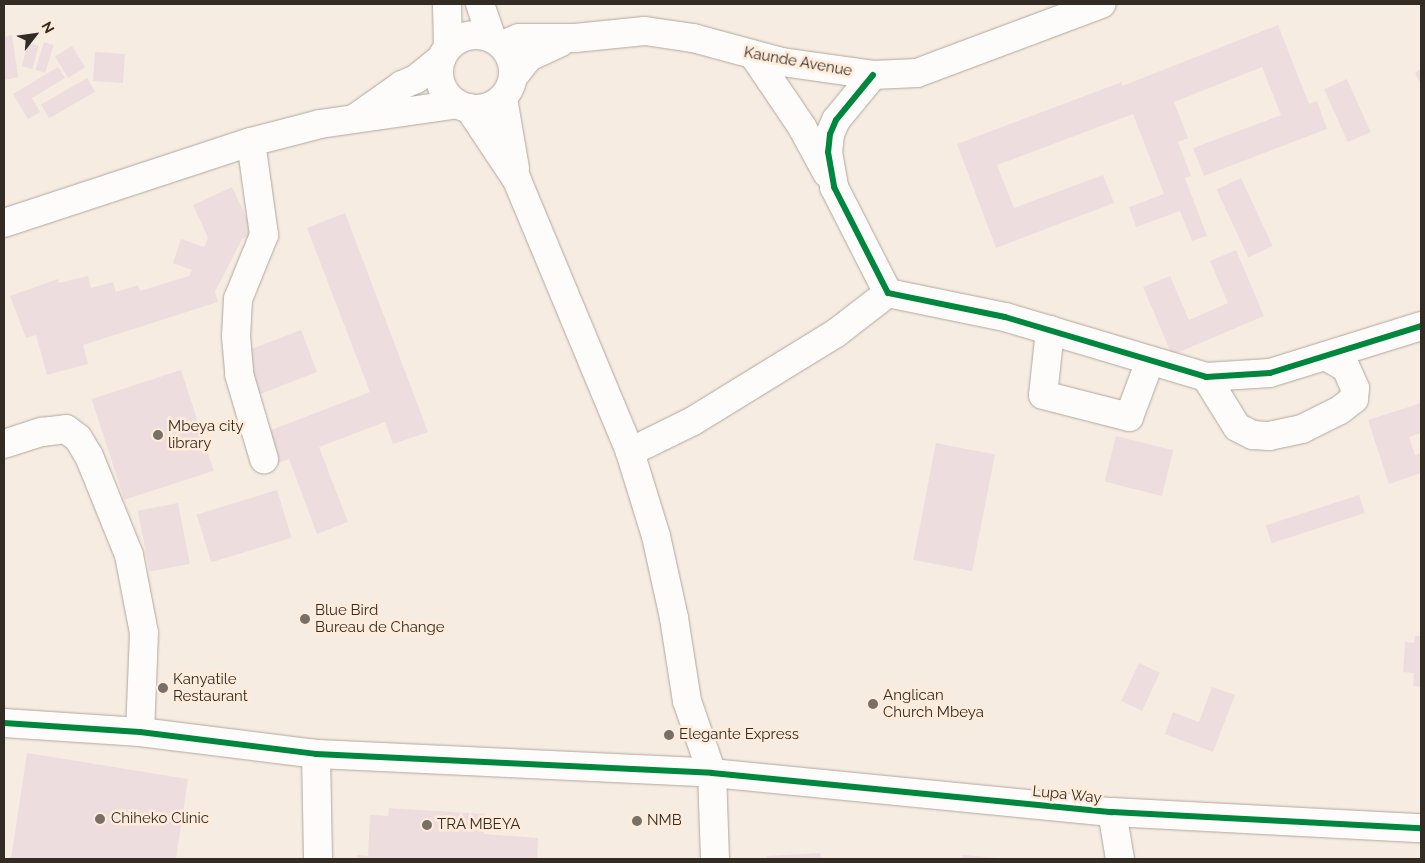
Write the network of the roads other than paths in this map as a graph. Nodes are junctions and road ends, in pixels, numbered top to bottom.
1 (447, 4) edge
2 (480, 4) edge
3 (1102, 4) edge
4 (574, 38) junction
5 (497, 41) junction
6 (445, 53) junction
7 (754, 56) junction
8 (874, 75) junction
9 (508, 87) junction
10 (463, 106) junction
11 (356, 118) junction
12 (251, 142) junction
13 (516, 180) junction
14 (834, 187) junction
15 (4, 223) edge
16 (888, 293) junction
17 (1421, 326) edge
18 (1050, 330) junction
19 (1325, 356) junction
20 (1150, 361) junction
21 (1206, 377) junction
22 (4, 444) edge
23 (630, 452) junction
24 (264, 459) dead end
25 (4, 723) edge
26 (140, 732) junction
27 (316, 754) junction
28 (712, 773) junction
29 (1112, 812) junction
30 (1421, 828) edge
31 (318, 859) edge
32 (715, 859) edge
33 (1120, 859) edge

1 - 6 street
2 - 5 street
3 - 8 street, Kaunde Avenue
4 - 5 street
4 - 7 street, Kaunde Avenue
4 - 9 street
5 - 6 street
5 - 9 street
6 - 10 street
6 - 11 street
7 - 8 street, Kaunde Avenue
7 - 14 street
8 - 14 street
9 - 10 street
9 - 13 street
10 - 11 street
10 - 13 street
11 - 12 street
12 - 15 street
12 - 24 street
13 - 23 street
14 - 16 street
16 - 18 street
16 - 23 street
17 - 19 street
18 - 20 street
18 - 20 street
19 - 21 street
19 - 21 street
20 - 21 street
22 - 26 street
23 - 28 street
25 - 26 street, Lupa Way
26 - 27 street, Lupa Way
27 - 28 street, Lupa Way
27 - 31 street
28 - 29 street, Lupa Way
28 - 32 street
29 - 30 street, Lupa Way
29 - 33 street

